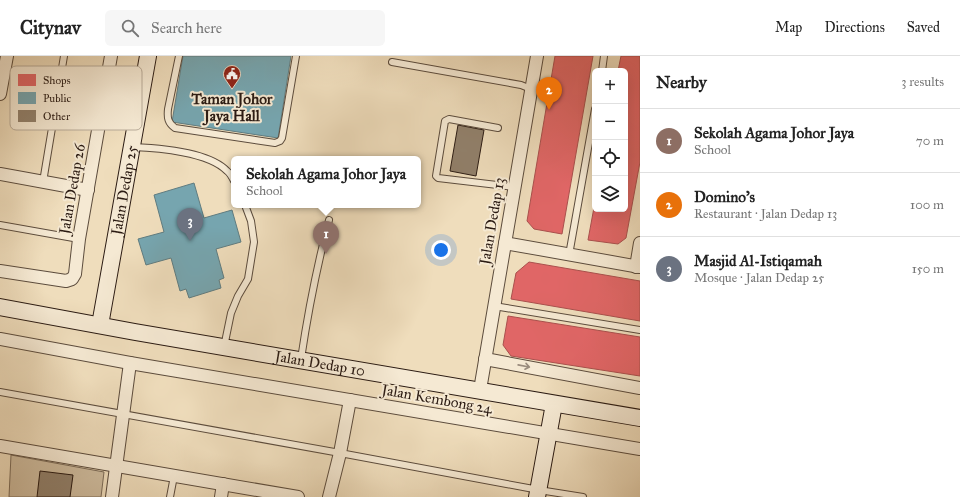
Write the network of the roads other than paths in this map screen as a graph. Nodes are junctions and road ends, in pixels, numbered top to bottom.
1 (7, 56) edge
2 (64, 56) edge
3 (111, 56) edge
4 (148, 56) edge
5 (179, 56) edge
6 (296, 56) edge
7 (537, 56) edge
8 (604, 56) edge
9 (392, 62) dead end
10 (62, 66) edge
11 (109, 66) edge
12 (602, 68) edge
13 (531, 88) junction
14 (142, 92) edge
15 (0, 94) edge
16 (592, 126) edge
17 (498, 128) dead end
18 (52, 130) edge
19 (98, 130) edge
20 (136, 130) edge
21 (133, 147) junction
22 (0, 174) edge
23 (231, 177) edge
24 (43, 182) junction
25 (514, 187) junction
26 (88, 190) junction
27 (246, 208) edge
28 (329, 220) dead end
29 (0, 225) edge
30 (79, 239) junction
31 (505, 243) junction
32 (640, 243) edge
33 (569, 255) junction
34 (638, 267) edge
35 (0, 271) edge
36 (494, 306) junction
37 (0, 307) edge
38 (100, 324) junction
39 (640, 330) edge
40 (0, 339) edge
41 (224, 347) junction
42 (486, 359) junction
43 (301, 360) junction
44 (130, 363) junction
45 (640, 388) edge
46 (480, 390) junction
47 (0, 392) edge
48 (350, 400) junction
49 (554, 404) junction
50 (123, 414) junction
51 (640, 418) edge
52 (548, 434) junction
53 (0, 446) edge
54 (640, 449) edge
55 (340, 453) junction
56 (116, 466) junction
57 (174, 476) junction
58 (223, 484) junction
59 (538, 494) edge
60 (273, 495) edge
61 (112, 497) edge
62 (170, 497) edge
63 (221, 497) edge
64 (298, 497) edge
65 (329, 497) edge
66 (583, 497) edge

1 - 15 street
2 - 10 lane
3 - 11 street, Jalan Dedap 26
4 - 14 main road, Jalan Dedap 25
5 - 6 lane
7 - 13 street, Jalan Dedap 13
8 - 12 lane
9 - 13 lane
13 - 25 street, Jalan Dedap 13
16 - 33 lane
17 - 25 lane
18 - 24 lane
19 - 26 street, Jalan Dedap 26
20 - 21 main road, Jalan Dedap 25
21 - 23 lane
21 - 38 main road, Jalan Dedap 25
22 - 24 street
24 - 26 street
25 - 31 street, Jalan Dedap 13
26 - 30 street, Jalan Dedap 26
27 - 41 lane
28 - 43 lane
29 - 30 lane
30 - 35 street, Jalan Dedap 26
31 - 33 street
31 - 36 street, Jalan Dedap 13
32 - 34 street
33 - 34 street
36 - 39 lane
36 - 42 street, Jalan Dedap 13
37 - 38 main road, Jalan Dedap 10
38 - 41 main road, Jalan Dedap 10
40 - 44 street, Jalan Kembong 24
41 - 43 main road, Jalan Dedap 10
42 -> 45 street
42 - 46 street, Jalan Dedap 13
43 - 46 main road, Jalan Dedap 10
44 - 48 street, Jalan Kembong 24
44 - 50 street
46 - 49 main road, Jalan Dedap 10
47 - 50 lane
48 - 52 street, Jalan Kembong 24
48 - 55 street
49 - 51 main road, Jalan Dedap 10
49 - 52 main road
50 - 55 lane
50 - 56 street
52 - 54 street, Jalan Kembong 24
52 - 59 main road
53 - 56 street
55 - 59 lane
55 - 65 street
56 - 57 street
56 - 61 street
57 - 58 street
57 - 62 lane
58 - 60 street
58 - 63 street
59 - 66 lane
60 - 64 street

